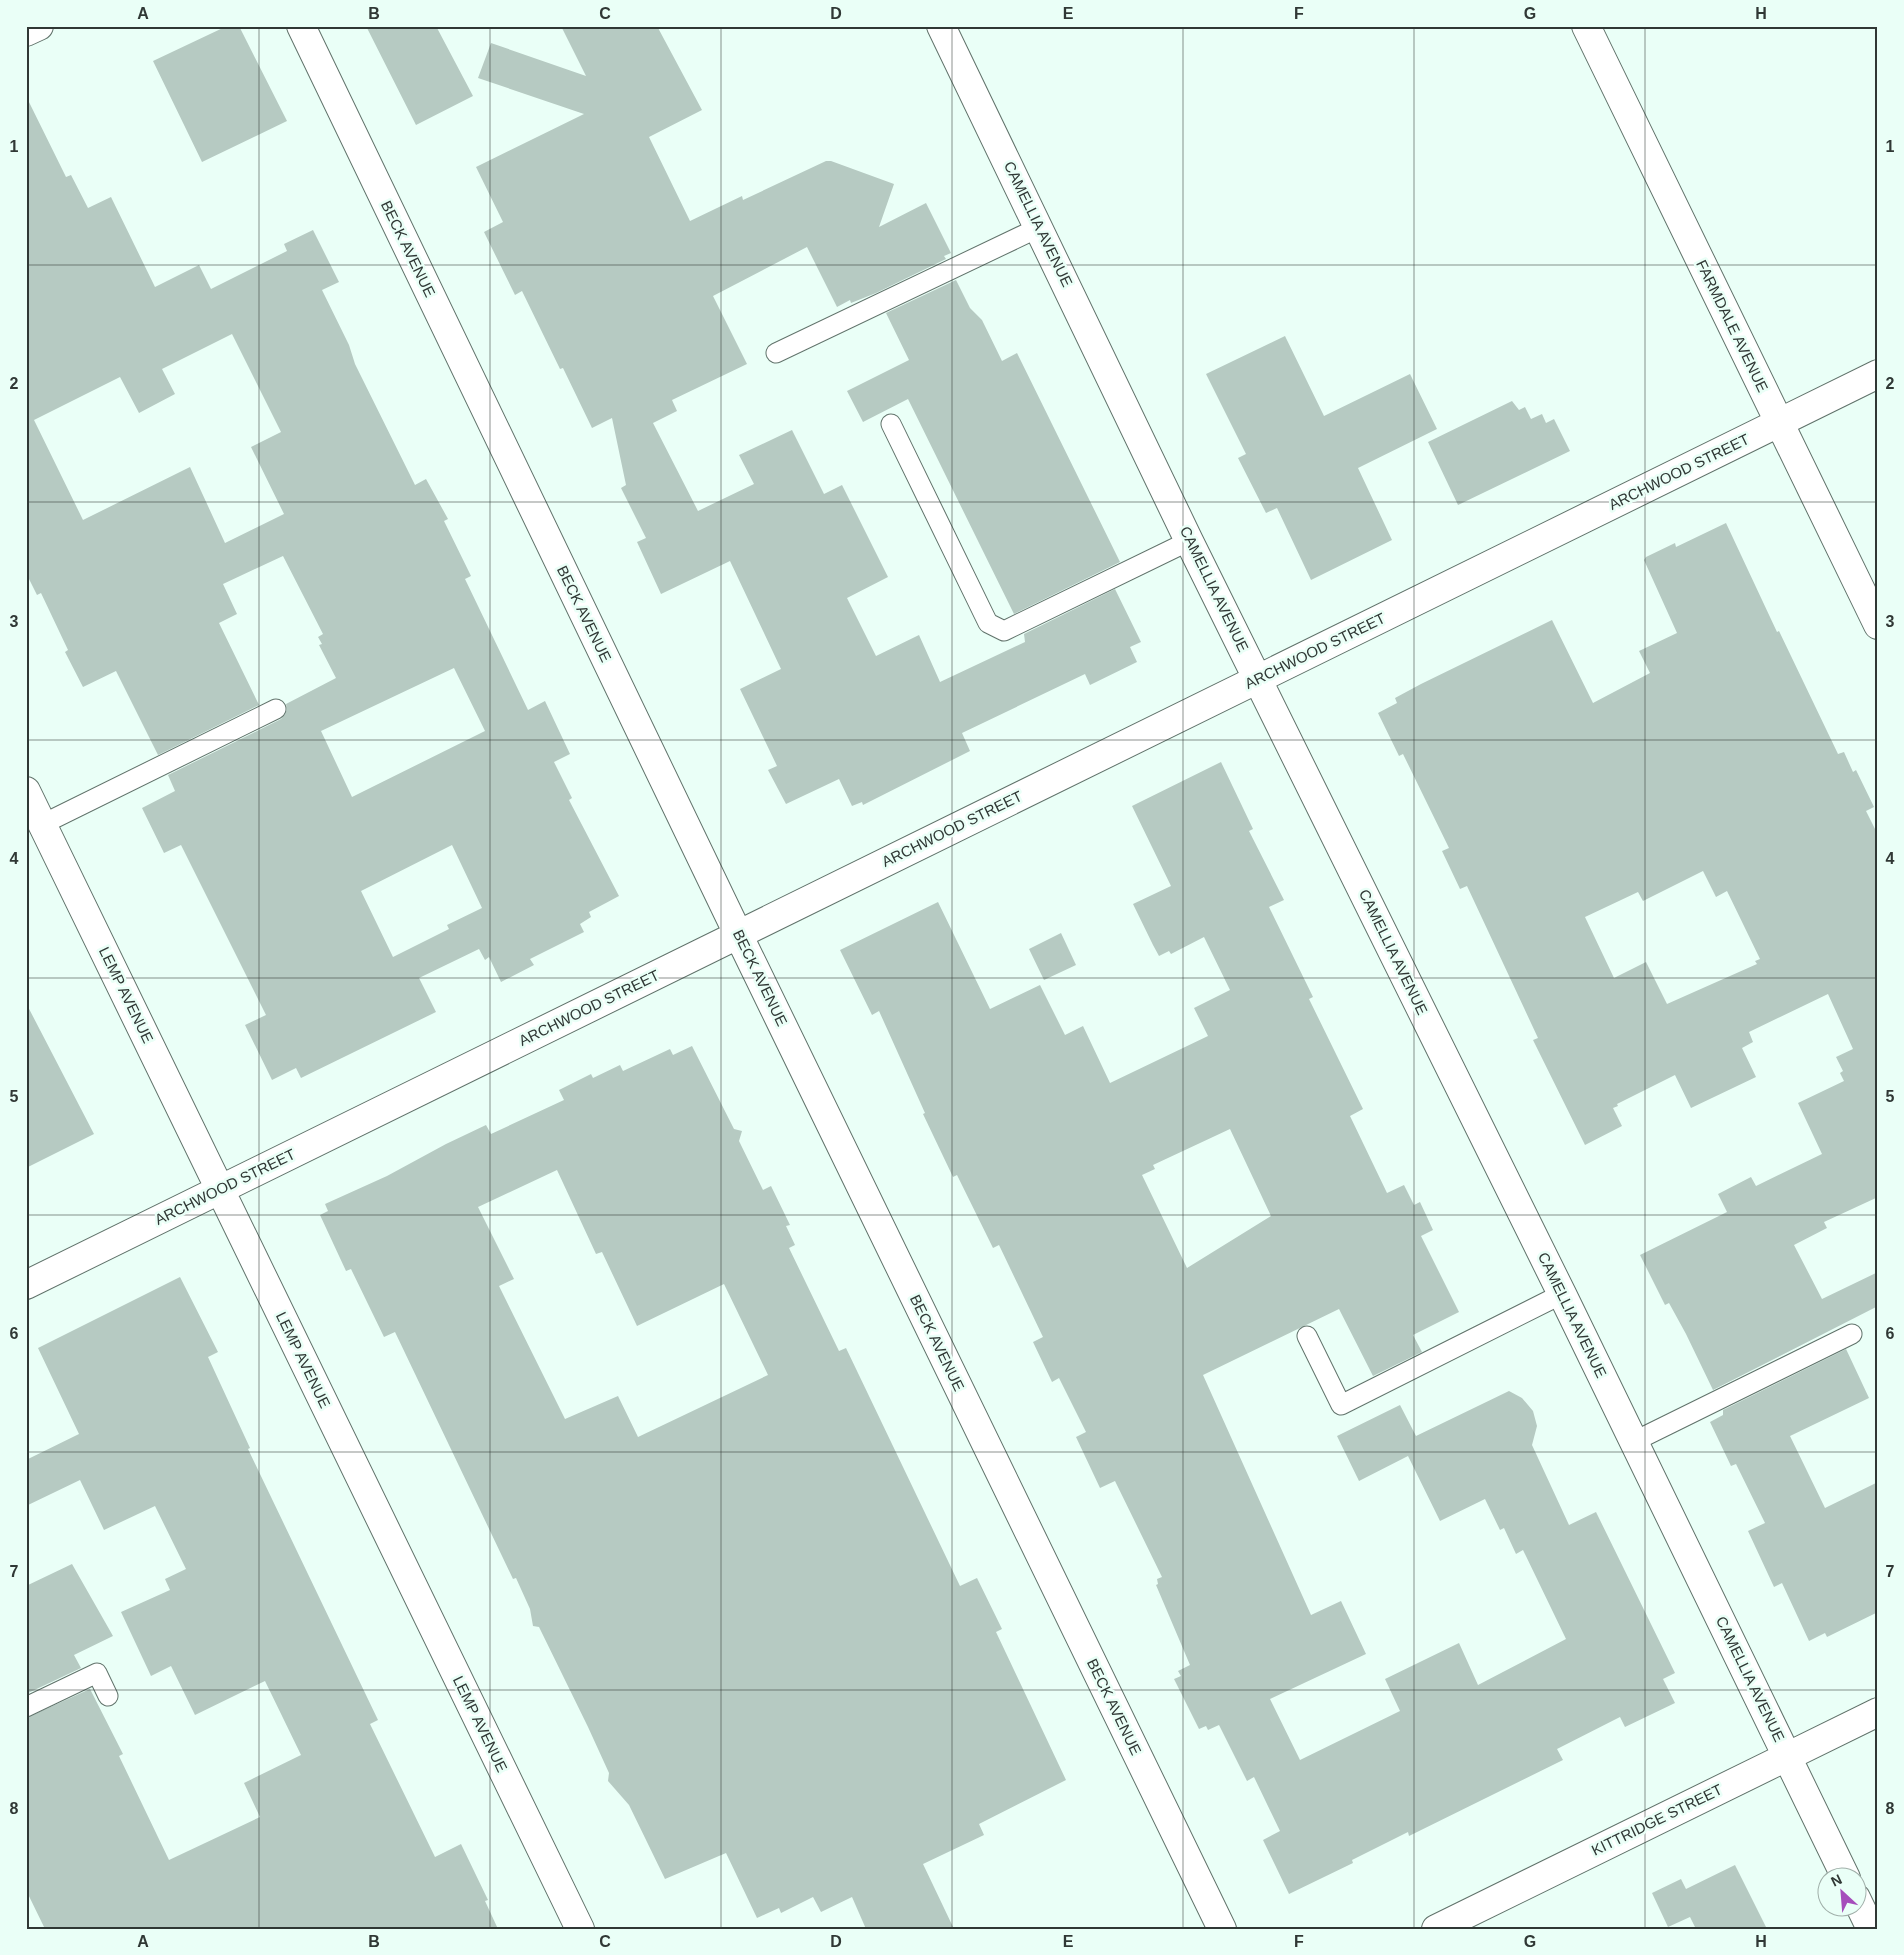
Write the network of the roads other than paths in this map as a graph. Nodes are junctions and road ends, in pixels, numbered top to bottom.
1 (39, 26) edge
2 (301, 26) edge
3 (941, 26) edge
4 (1586, 26) edge
5 (26, 32) edge
6 (1040, 227) junction
7 (776, 353) dead end
8 (1878, 374) edge
9 (1779, 422) junction
10 (891, 424) dead end
11 (1189, 541) junction
12 (1878, 625) edge
13 (1258, 679) junction
14 (276, 709) dead end
15 (26, 790) edge
16 (43, 824) junction
17 (738, 934) junction
18 (220, 1190) junction
19 (26, 1285) edge
20 (1562, 1294) junction
21 (1852, 1334) dead end
22 (1307, 1336) dead end
23 (1634, 1442) junction
24 (108, 1696) dead end
25 (26, 1707) edge
26 (1878, 1712) edge
27 (1788, 1756) junction
28 (1841, 1868) edge
29 (580, 1929) edge
30 (1222, 1929) edge
31 (1436, 1929) edge

1 - 5 street
2 - 17 street, BECK AVENUE
3 - 6 street, CAMELLIA AVENUE
4 - 9 street, FARMDALE AVENUE
6 - 7 lane
6 - 11 street, CAMELLIA AVENUE
8 - 9 street, ARCHWOOD STREET
9 - 12 street, FARMDALE AVENUE
9 - 13 street, ARCHWOOD STREET
10 - 11 lane
11 - 13 street, CAMELLIA AVENUE
13 - 17 street, ARCHWOOD STREET
13 - 20 street, CAMELLIA AVENUE
14 - 16 lane
15 - 16 street, LEMP AVENUE
16 - 18 street, LEMP AVENUE
17 - 18 street, ARCHWOOD STREET
17 - 30 street, BECK AVENUE
18 - 19 street, ARCHWOOD STREET
18 - 29 street, LEMP AVENUE
20 - 22 lane
20 - 23 street, CAMELLIA AVENUE
21 - 23 lane
23 - 27 street, CAMELLIA AVENUE
24 - 25 lane
26 - 27 street, KITTRIDGE STREET
27 - 28 street, CAMELLIA AVENUE
27 - 31 street, KITTRIDGE STREET

